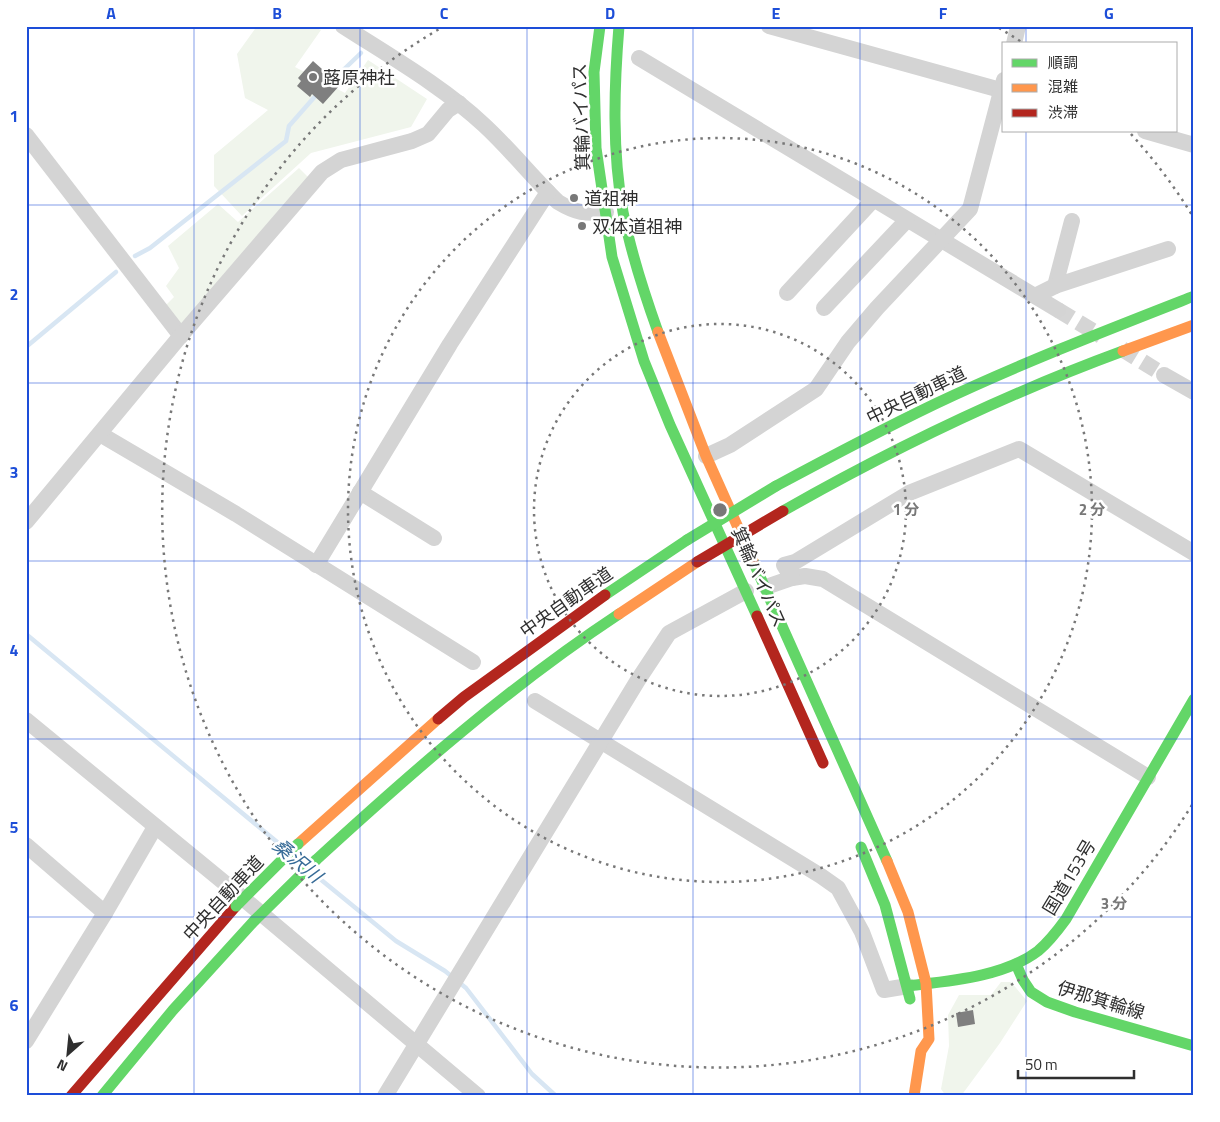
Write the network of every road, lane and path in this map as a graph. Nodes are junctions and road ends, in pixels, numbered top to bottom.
1 (343, 26) edge
2 (600, 26) edge
3 (619, 26) edge
4 (768, 26) edge
5 (1018, 26) edge
6 (1014, 42) edge
7 (639, 58) dead end
8 (1002, 87) edge
9 (1002, 91) edge
10 (459, 103) junction
11 (1148, 132) edge
12 (26, 135) edge
13 (1194, 145) edge
14 (548, 192) junction
15 (873, 200) junction
16 (606, 212) junction
17 (907, 220) junction
18 (1072, 221) dead end
19 (941, 240) junction
20 (1168, 249) dead end
21 (1055, 286) junction
22 (787, 293) dead end
23 (1035, 296) junction
24 (1194, 296) edge
25 (824, 308) dead end
26 (1058, 310) tunnel mouth
27 (1194, 325) edge
28 (181, 336) junction
29 (1164, 375) tunnel mouth
30 (1194, 392) edge
31 (100, 434) junction
32 (706, 456) junction
33 (360, 492) junction
34 (26, 522) edge
35 (434, 538) dead end
36 (1194, 554) edge
37 (316, 565) junction
38 (792, 578) junction
39 (766, 587) junction
40 (746, 591) junction
41 (473, 662) dead end
42 (1194, 699) edge
43 (535, 700) dead end
44 (26, 720) edge
45 (601, 742) junction
46 (826, 769) dead end
47 (1148, 777) junction
48 (155, 827) junction
49 (858, 840) dead end
50 (26, 845) edge
51 (105, 913) junction
52 (1016, 964) junction
53 (926, 984) junction
54 (908, 986) junction
55 (913, 1010) dead end
56 (916, 1037) dead end
57 (26, 1041) edge
58 (416, 1044) junction
59 (1194, 1046) edge
60 (921, 1051) junction
61 (71, 1096) edge
62 (102, 1096) edge
63 (385, 1096) edge
64 (478, 1096) edge
65 (914, 1096) edge

1 - 10 street
2 - 16 main road, 箕輪バイパス
3 - 32 main road, 箕輪バイパス
4 - 8 street
5 - 6 street
7 - 15 street
9 - 19 street
10 - 14 street
10 - 28 street
11 - 13 street
12 - 28 street
14 - 16 street
14 - 33 street
15 - 17 street
15 - 22 street
16 - 40 main road, 箕輪バイパス
17 - 19 street
17 - 25 street
18 - 21 street
19 - 23 street
19 - 32 street
20 - 21 street
21 - 23 street
23 - 26 street
24 - 61 main road, 中央自動車道, bridge
27 - 62 main road, bridge
28 - 31 street
29 - 30 street
31 - 34 street
31 - 37 street
32 - 39 main road, 箕輪バイパス
33 - 35 street
33 - 37 street
36 - 38 street
37 - 41 street
38 - 39 street
38 - 47 street
39 - 53 main road, 箕輪バイパス
40 - 45 street
40 - 46 main road, 箕輪バイパス
42 - 47 main road, 国道153号
43 - 45 street
44 - 48 street
45 - 54 street
45 - 58 street
47 - 52 main road, 国道153号
48 - 51 street
48 - 58 street
49 - 54 main road
50 - 51 street
51 - 57 street
52 - 53 main road, 国道153号
52 - 59 main road, 伊那箕輪線
53 - 54 main road, 国道153号
53 - 60 main road, 箕輪バイパス
54 - 55 main road
56 - 60 main road
58 - 63 street
58 - 64 street
60 - 65 main road, 箕輪バイパス

